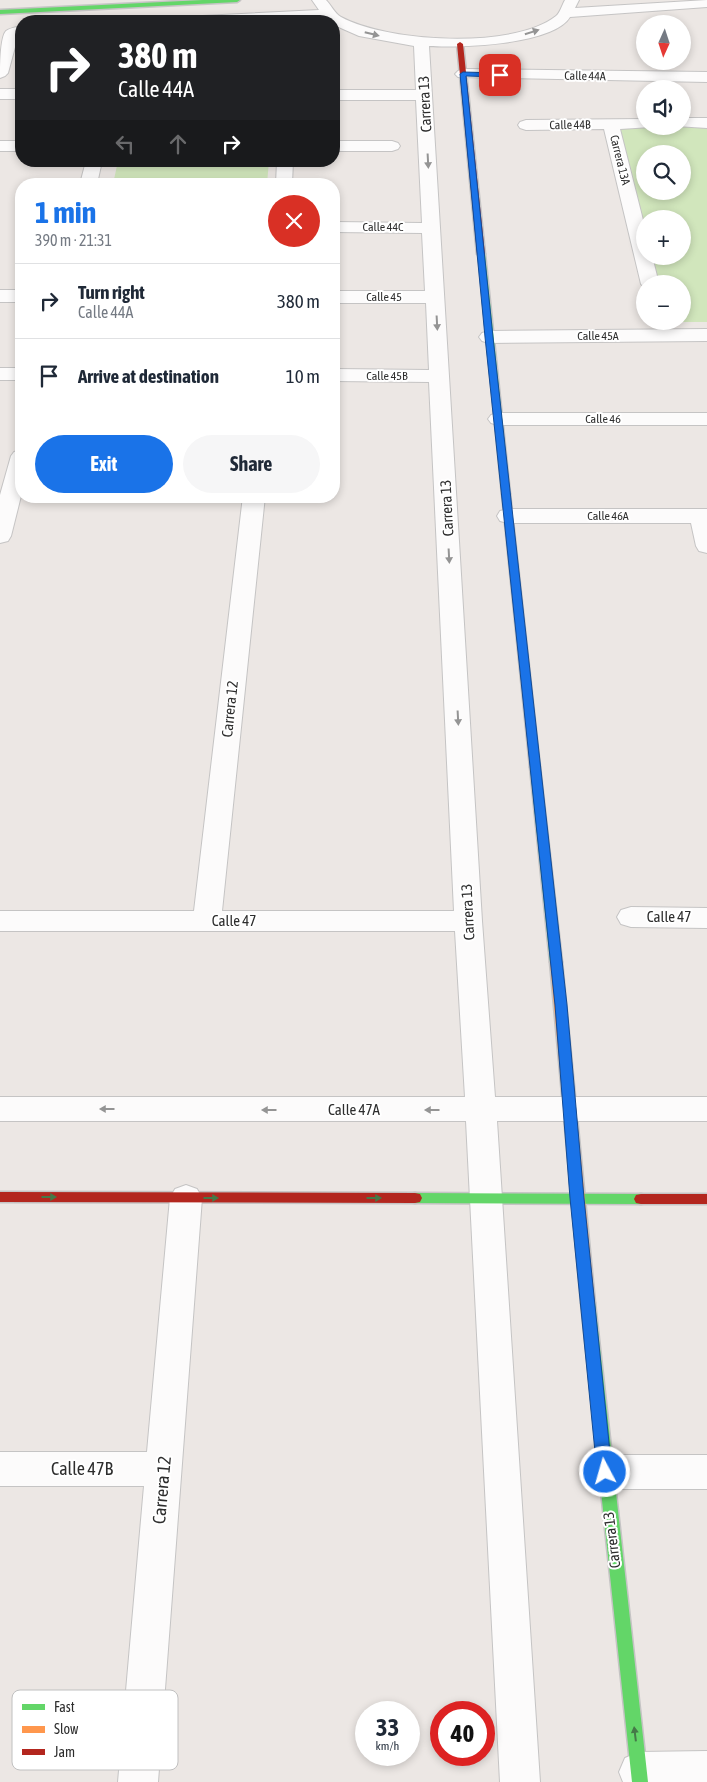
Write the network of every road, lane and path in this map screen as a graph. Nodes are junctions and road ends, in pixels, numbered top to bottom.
1 (237, 0) edge
2 (319, 0) edge
3 (702, 2) edge
4 (570, 6) edge
5 (0, 12) edge
6 (329, 15) edge
7 (340, 23) edge
8 (15, 42) edge
9 (422, 43) junction
10 (460, 44) junction
11 (0, 73) edge
12 (463, 74) junction
13 (707, 77) edge
14 (0, 94) edge
15 (15, 94) edge
16 (340, 95) edge
17 (424, 95) junction
18 (707, 123) edge
19 (611, 124) junction
20 (636, 124) edge
21 (691, 124) edge
22 (526, 125) dead end
23 (1, 146) dead end
24 (15, 146) edge
25 (340, 146) edge
26 (392, 146) dead end
27 (340, 227) edge
28 (432, 228) junction
29 (648, 275) edge
30 (0, 296) edge
31 (15, 296) edge
32 (340, 297) edge
33 (435, 297) junction
34 (636, 329) edge
35 (674, 330) edge
36 (707, 335) edge
37 (489, 337) junction
38 (0, 374) edge
39 (15, 374) edge
40 (340, 375) edge
41 (440, 376) junction
42 (498, 419) junction
43 (707, 419) edge
44 (15, 479) edge
45 (253, 503) edge
46 (508, 516) junction
47 (704, 516) edge
48 (0, 536) edge
49 (707, 546) edge
50 (630, 917) dead end
51 (707, 918) edge
52 (0, 921) edge
53 (207, 921) junction
54 (468, 921) junction
55 (0, 1109) edge
56 (707, 1109) edge
57 (480, 1110) junction
58 (570, 1110) junction
59 (0, 1197) edge
60 (186, 1198) junction
61 (487, 1198) junction
62 (577, 1198) junction
63 (707, 1199) edge
64 (0, 1469) edge
65 (164, 1469) junction
66 (605, 1472) junction
67 (707, 1472) edge
68 (146, 1690) edge
69 (707, 1771) edge
70 (640, 1777) edge
71 (520, 1782) edge

1 - 5 street
2 - 6 street
3 - 4 street
10 -> 4 street
7 -> 9 street
8 - 11 street
9 - 10 street
9 - 17 street, Carrera 13
10 - 12 street, Carrera 13
12 - 13 street, Calle 44A
12 - 37 street, Carrera 13
14 - 15 street
16 - 17 street
17 -> 28 street, Carrera 13
18 - 21 street
19 - 20 street, Calle 44B
19 - 22 street, Calle 44B
19 - 29 street, Carrera 13A
23 - 24 street
25 - 26 street
27 - 28 street, Calle 44C
28 - 33 street, Carrera 13
30 - 31 street
32 - 33 street, Calle 45
33 -> 41 street, Carrera 13
34 - 37 street, Calle 45A
35 - 36 street, Calle 45A
37 - 42 street, Carrera 13
38 - 39 street
40 - 41 street, Calle 45B
41 -> 54 street, Carrera 13
42 - 43 street, Calle 46
42 - 46 street, Carrera 13
44 - 48 street
45 - 53 street, Carrera 12
46 - 47 street, Calle 46A
46 - 58 street, Carrera 13
47 - 49 street
50 - 51 street, Calle 47
52 - 53 street, Calle 47
53 - 54 street, Calle 47
54 - 57 street, Carrera 13
57 -> 55 street, Calle 47A
56 - 58 street, Calle 47A
57 - 58 street, Calle 47A
57 - 61 street, Carrera 13
58 - 62 street, Carrera 13
59 -> 60 street
60 -> 61 street
60 - 65 street, Carrera 12
61 - 62 street
61 - 71 street, Carrera 13
62 - 63 street
62 - 66 street, Carrera 13
64 - 65 street, Calle 47B
65 - 68 street, Carrera 12
66 - 67 street
70 -> 66 street, Carrera 13
69 - 70 street

